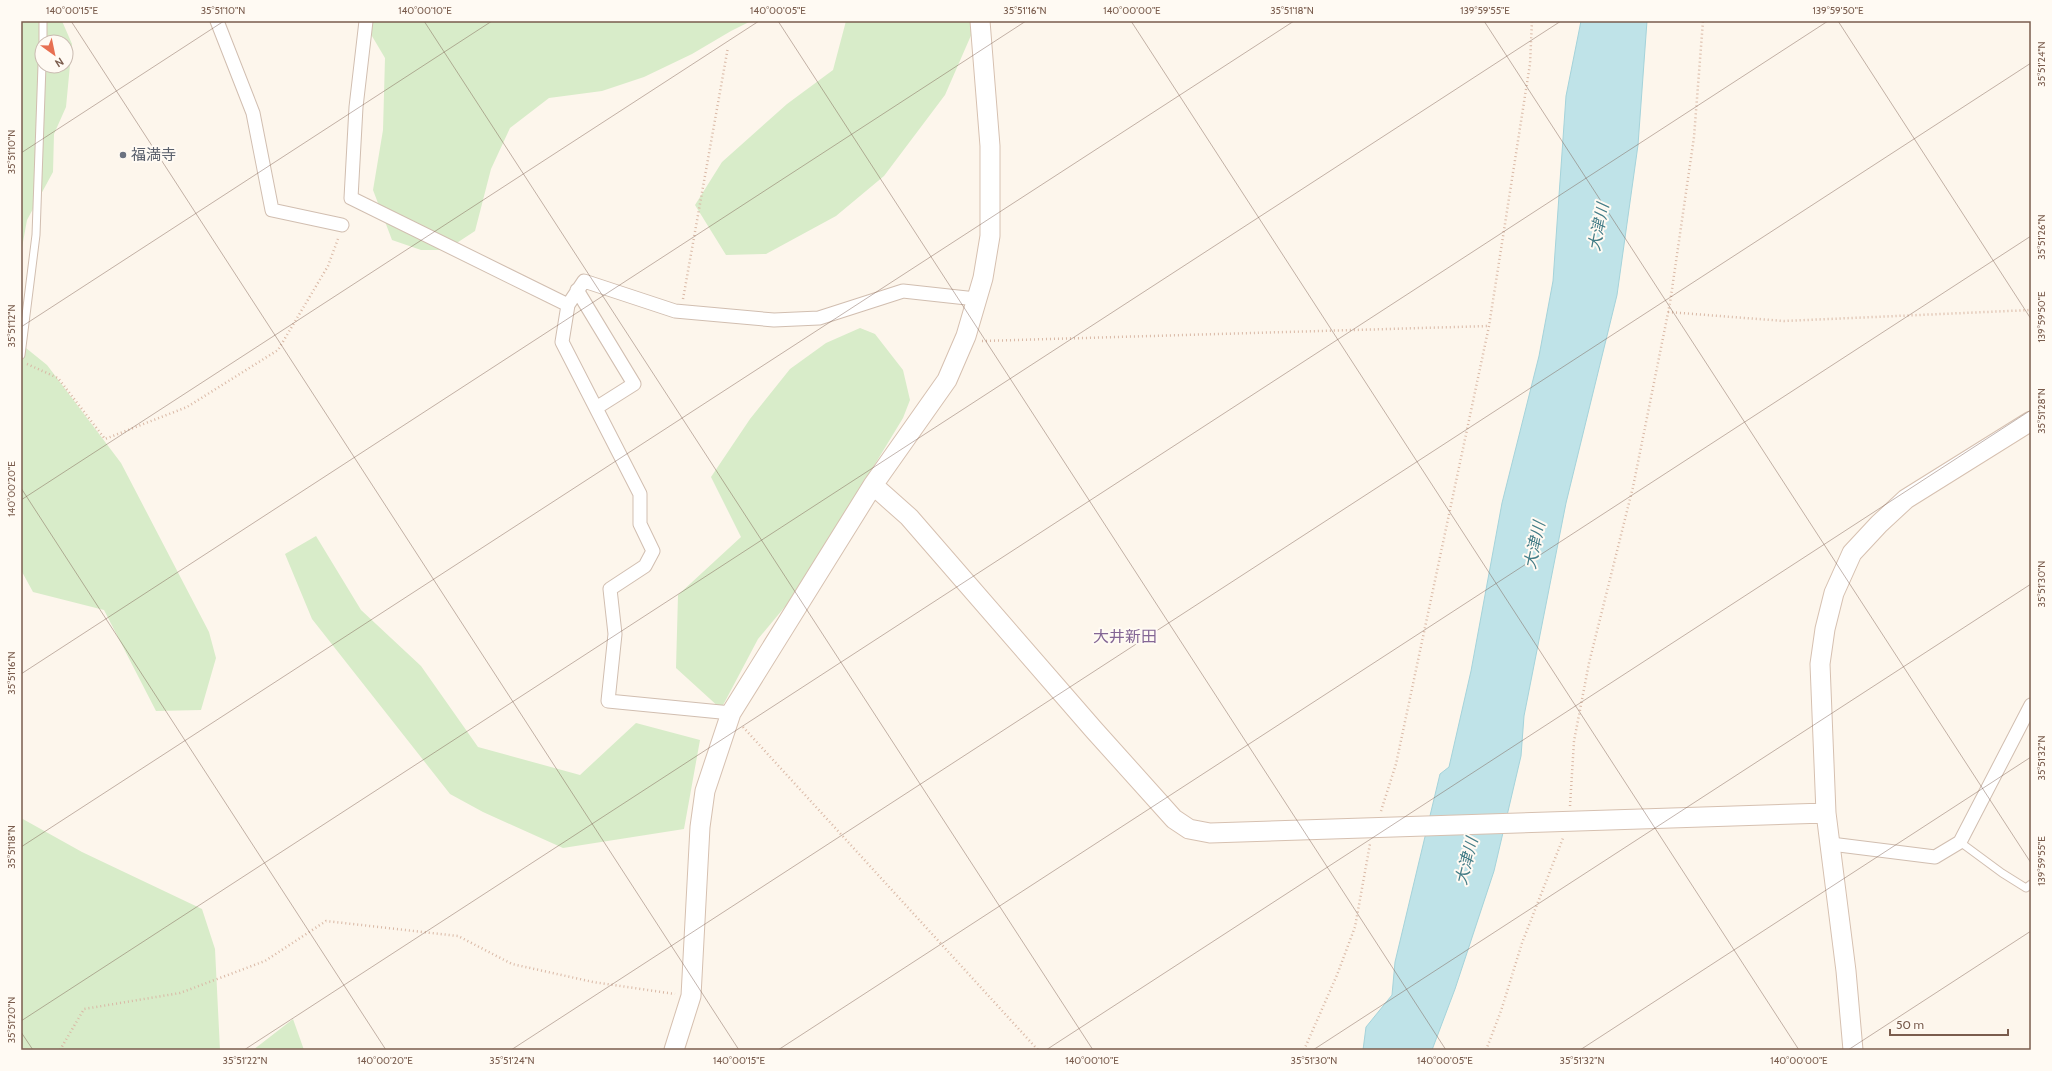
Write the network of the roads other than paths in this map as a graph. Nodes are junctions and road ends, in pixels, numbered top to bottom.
1 (43, 21) edge
2 (217, 21) edge
3 (366, 21) edge
4 (980, 21) edge
5 (43, 34) edge
6 (42, 74) edge
7 (342, 225) road end
8 (577, 290) junction
9 (976, 299) junction
10 (568, 305) junction
11 (21, 355) edge
12 (596, 408) junction
13 (2031, 421) edge
14 (873, 485) junction
15 (2031, 706) edge
16 (731, 713) junction
17 (1826, 813) junction
18 (1960, 842) junction
19 (1831, 844) junction
20 (2031, 884) edge
21 (674, 1050) edge
22 (1853, 1050) edge

1 - 5 lane
2 - 7 street
3 - 10 street
4 - 9 street
6 - 11 lane
8 - 9 street
8 - 10 street
8 - 12 street
9 - 14 street
10 - 12 street
12 - 16 street
13 - 17 street
14 - 16 street
14 - 17 street
15 - 18 street
16 - 21 street
17 - 19 street
18 - 19 street
18 - 20 lane
19 - 22 street

